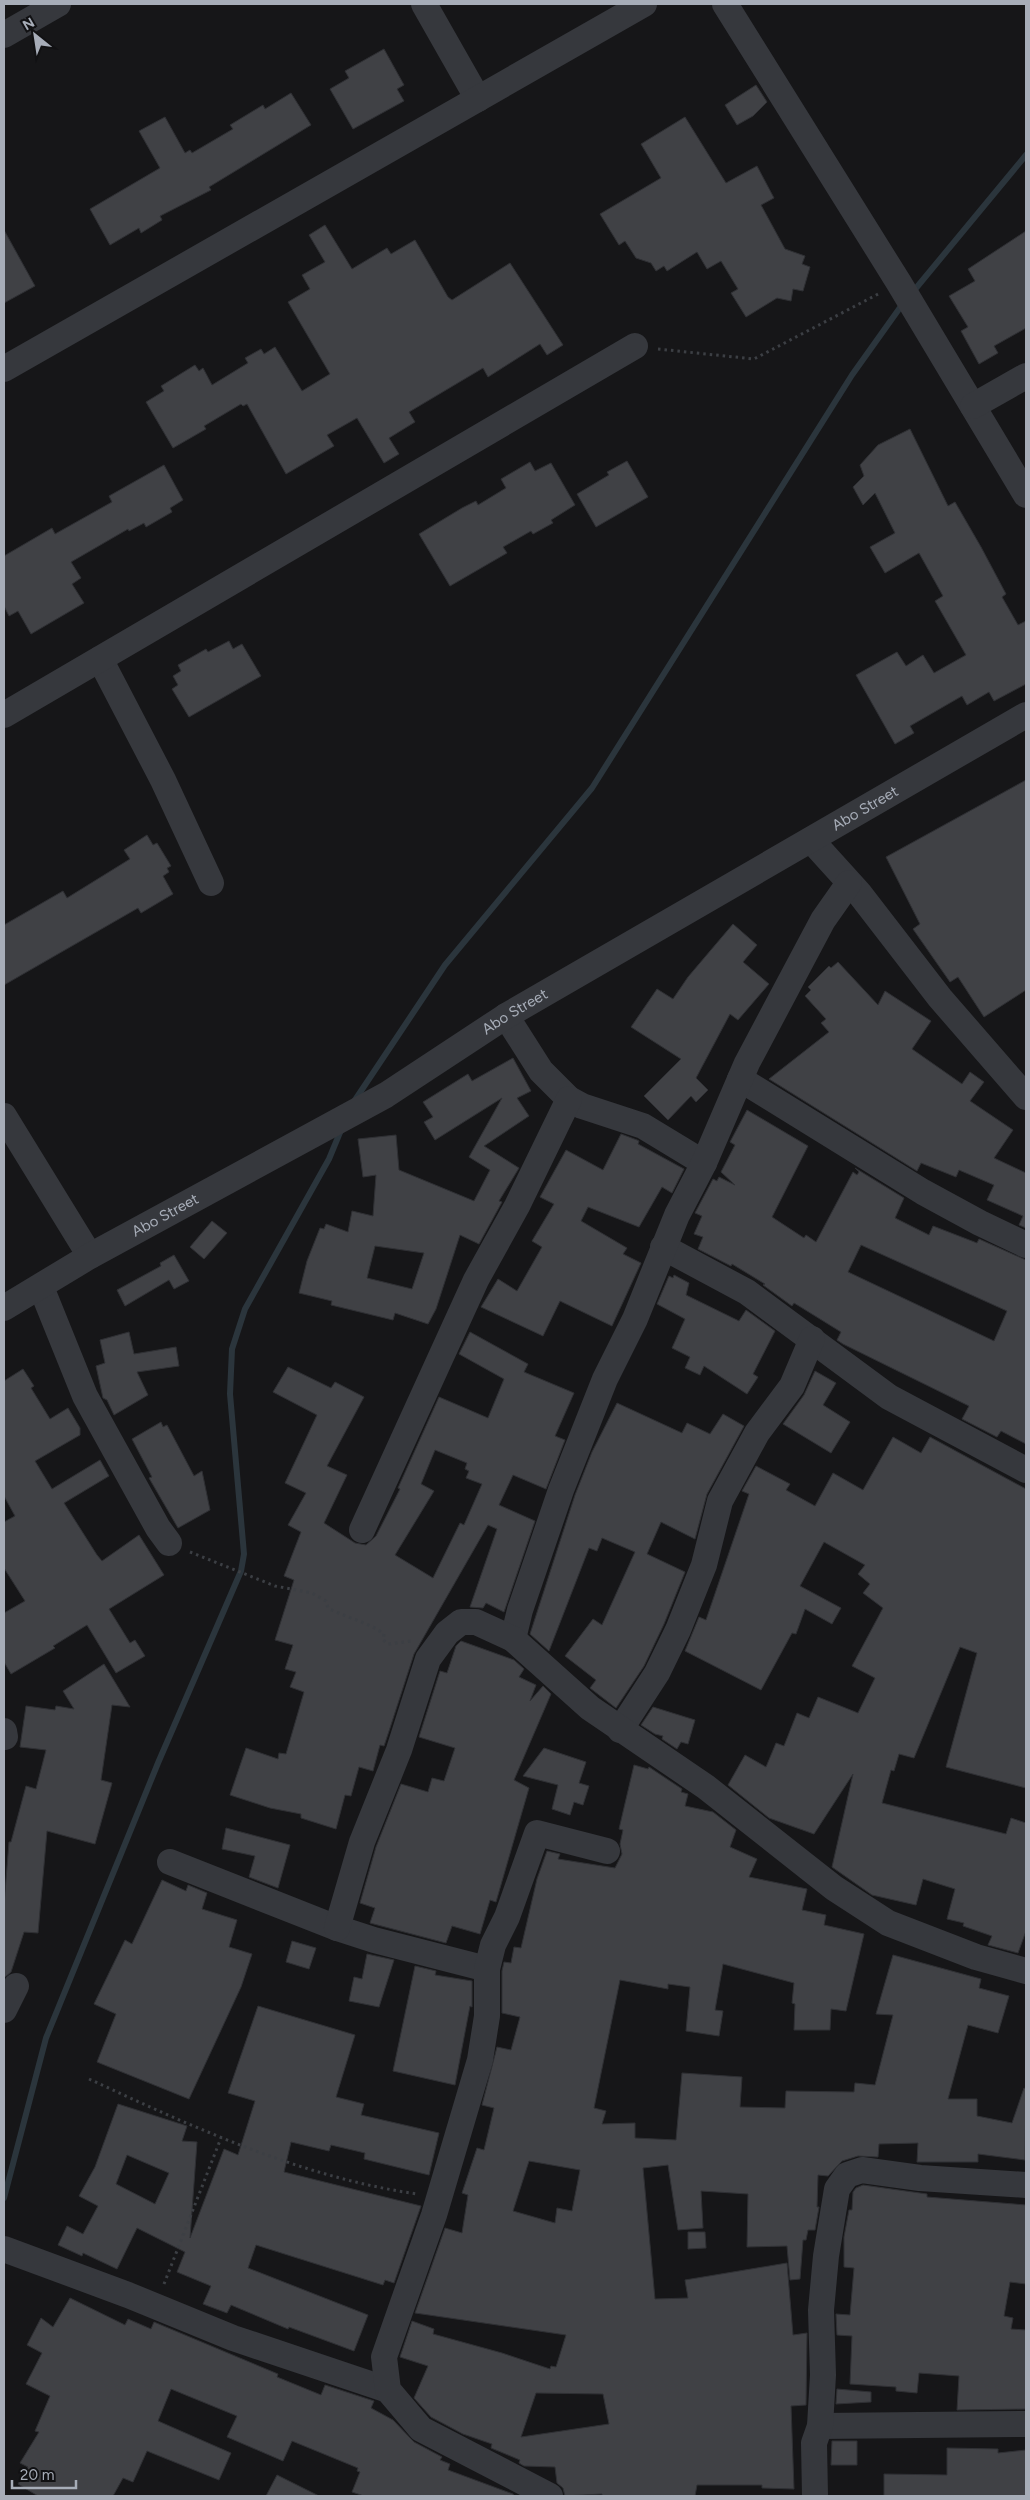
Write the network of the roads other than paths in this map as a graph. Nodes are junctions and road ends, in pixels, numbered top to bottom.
1 (58, 4) edge
2 (424, 4) edge
3 (644, 4) edge
4 (725, 4) edge
5 (4, 35) edge
6 (478, 99) junction
7 (635, 346) road end
8 (4, 368) edge
9 (1026, 376) edge
10 (972, 406) junction
11 (1026, 495) edge
12 (100, 659) junction
13 (4, 715) edge
14 (1026, 715) edge
15 (811, 840) junction
16 (211, 883) dead end
17 (849, 883) junction
18 (506, 1016) junction
19 (740, 1079) junction
20 (1026, 1097) edge
21 (569, 1099) junction
22 (4, 1116) edge
23 (704, 1163) junction
24 (1026, 1245) edge
25 (663, 1247) junction
26 (90, 1256) junction
27 (41, 1287) junction
28 (4, 1308) edge
29 (812, 1339) junction
30 (1026, 1470) edge
31 (362, 1530) dead end
32 (169, 1543) road end
33 (513, 1639) junction
34 (620, 1730) junction
35 (607, 1851) dead end
36 (170, 1862) dead end
37 (337, 1928) junction
38 (487, 1969) junction
39 (1026, 1972) edge
40 (16, 1986) dead end
41 (4, 2010) edge
42 (1026, 2185) edge
43 (12, 2251) edge
44 (388, 2390) junction
45 (1026, 2424) edge
46 (820, 2426) junction
47 (550, 2496) edge
48 (815, 2496) edge

1 - 5 street
2 - 6 street
3 - 6 street
4 - 10 street
6 - 8 street
7 - 12 street
9 - 10 street
10 - 11 street
12 - 13 street
12 - 16 street
14 - 15 street, Abo Street
15 - 17 street
15 - 18 street, Abo Street
17 - 19 street
17 - 20 street
18 - 21 street
18 - 26 street, Abo Street
19 - 23 street
19 - 24 street
21 - 23 street
21 - 31 street
22 - 26 street
23 - 25 street
25 - 29 street
25 - 33 street
26 - 27 street, Abo Street
27 - 28 street, Abo Street
27 - 32 street
29 - 30 street
29 - 34 street
33 - 34 street
33 - 37 street
34 - 39 street
35 - 38 street
36 - 37 street
37 - 38 street
38 - 44 street
40 - 41 street
42 - 46 street
43 - 44 street
44 - 47 street
45 - 46 street
46 - 48 street

